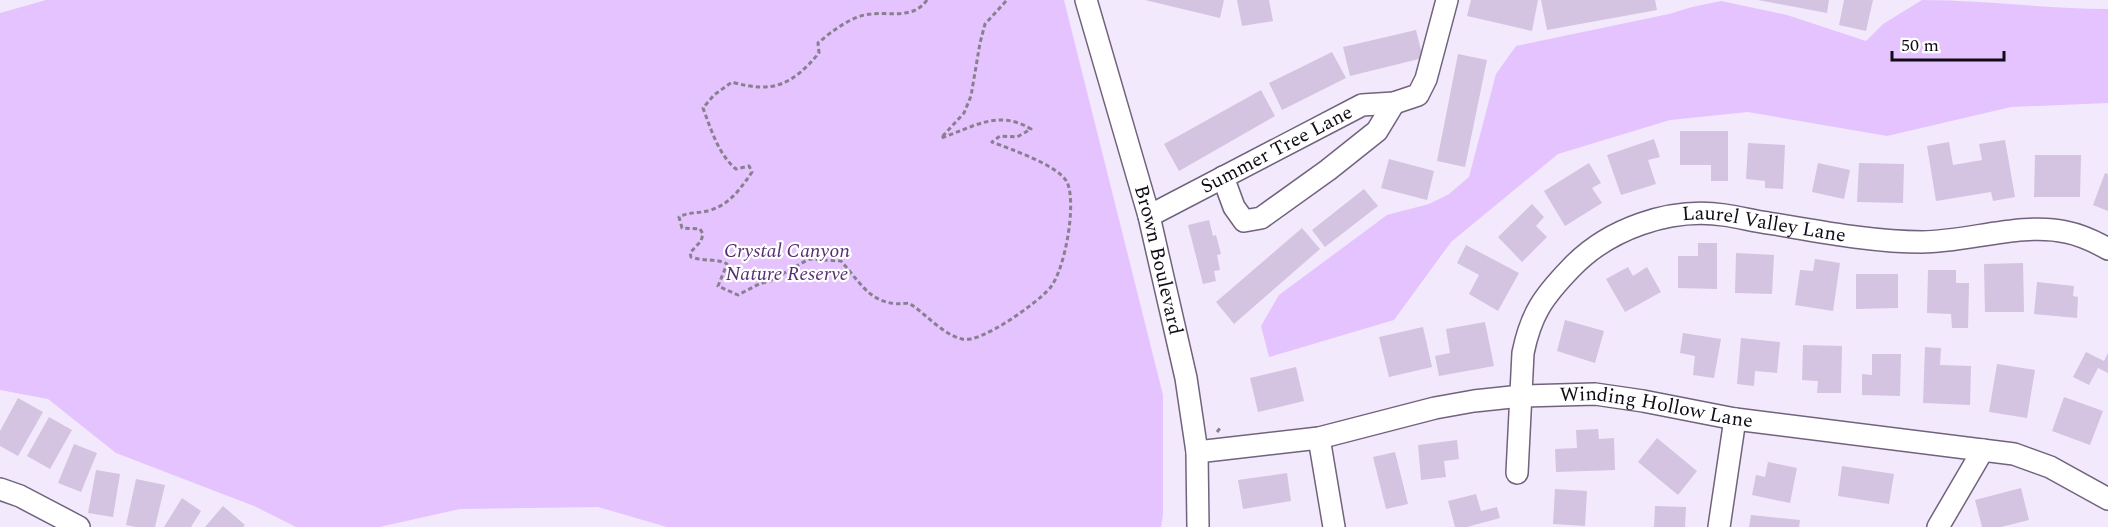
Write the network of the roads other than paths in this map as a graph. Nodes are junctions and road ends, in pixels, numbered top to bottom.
1 (1086, 0) edge
2 (1447, 0) edge
3 (1394, 103) junction
4 (1223, 177) junction
5 (1149, 216) junction
6 (2108, 249) edge
7 (1521, 396) junction
8 (1735, 418) junction
9 (1319, 438) junction
10 (1983, 450) junction
11 (1197, 452) junction
12 (1517, 473) dead end
13 (1, 492) edge
14 (2106, 493) edge
15 (79, 527) edge
16 (1198, 527) edge
17 (1334, 527) edge
18 (1719, 527) edge
19 (1938, 527) edge

1 - 5 street, Brown Boulevard
2 - 3 street, Summer Tree Lane
3 - 4 street, Summer Tree Lane
3 - 4 street
4 - 5 street, Summer Tree Lane
5 - 11 street, Brown Boulevard
6 - 7 street, Laurel Valley Lane
7 - 8 street, Winding Hollow Lane
7 - 9 street, Winding Hollow Lane
7 - 12 street, Laurel Valley Lane
8 - 10 street, Winding Hollow Lane
8 - 18 street
9 - 11 street, Winding Hollow Lane
9 - 17 street
10 - 14 street, Winding Hollow Lane
10 - 19 street
11 - 16 street, Brown Boulevard
13 - 15 street

